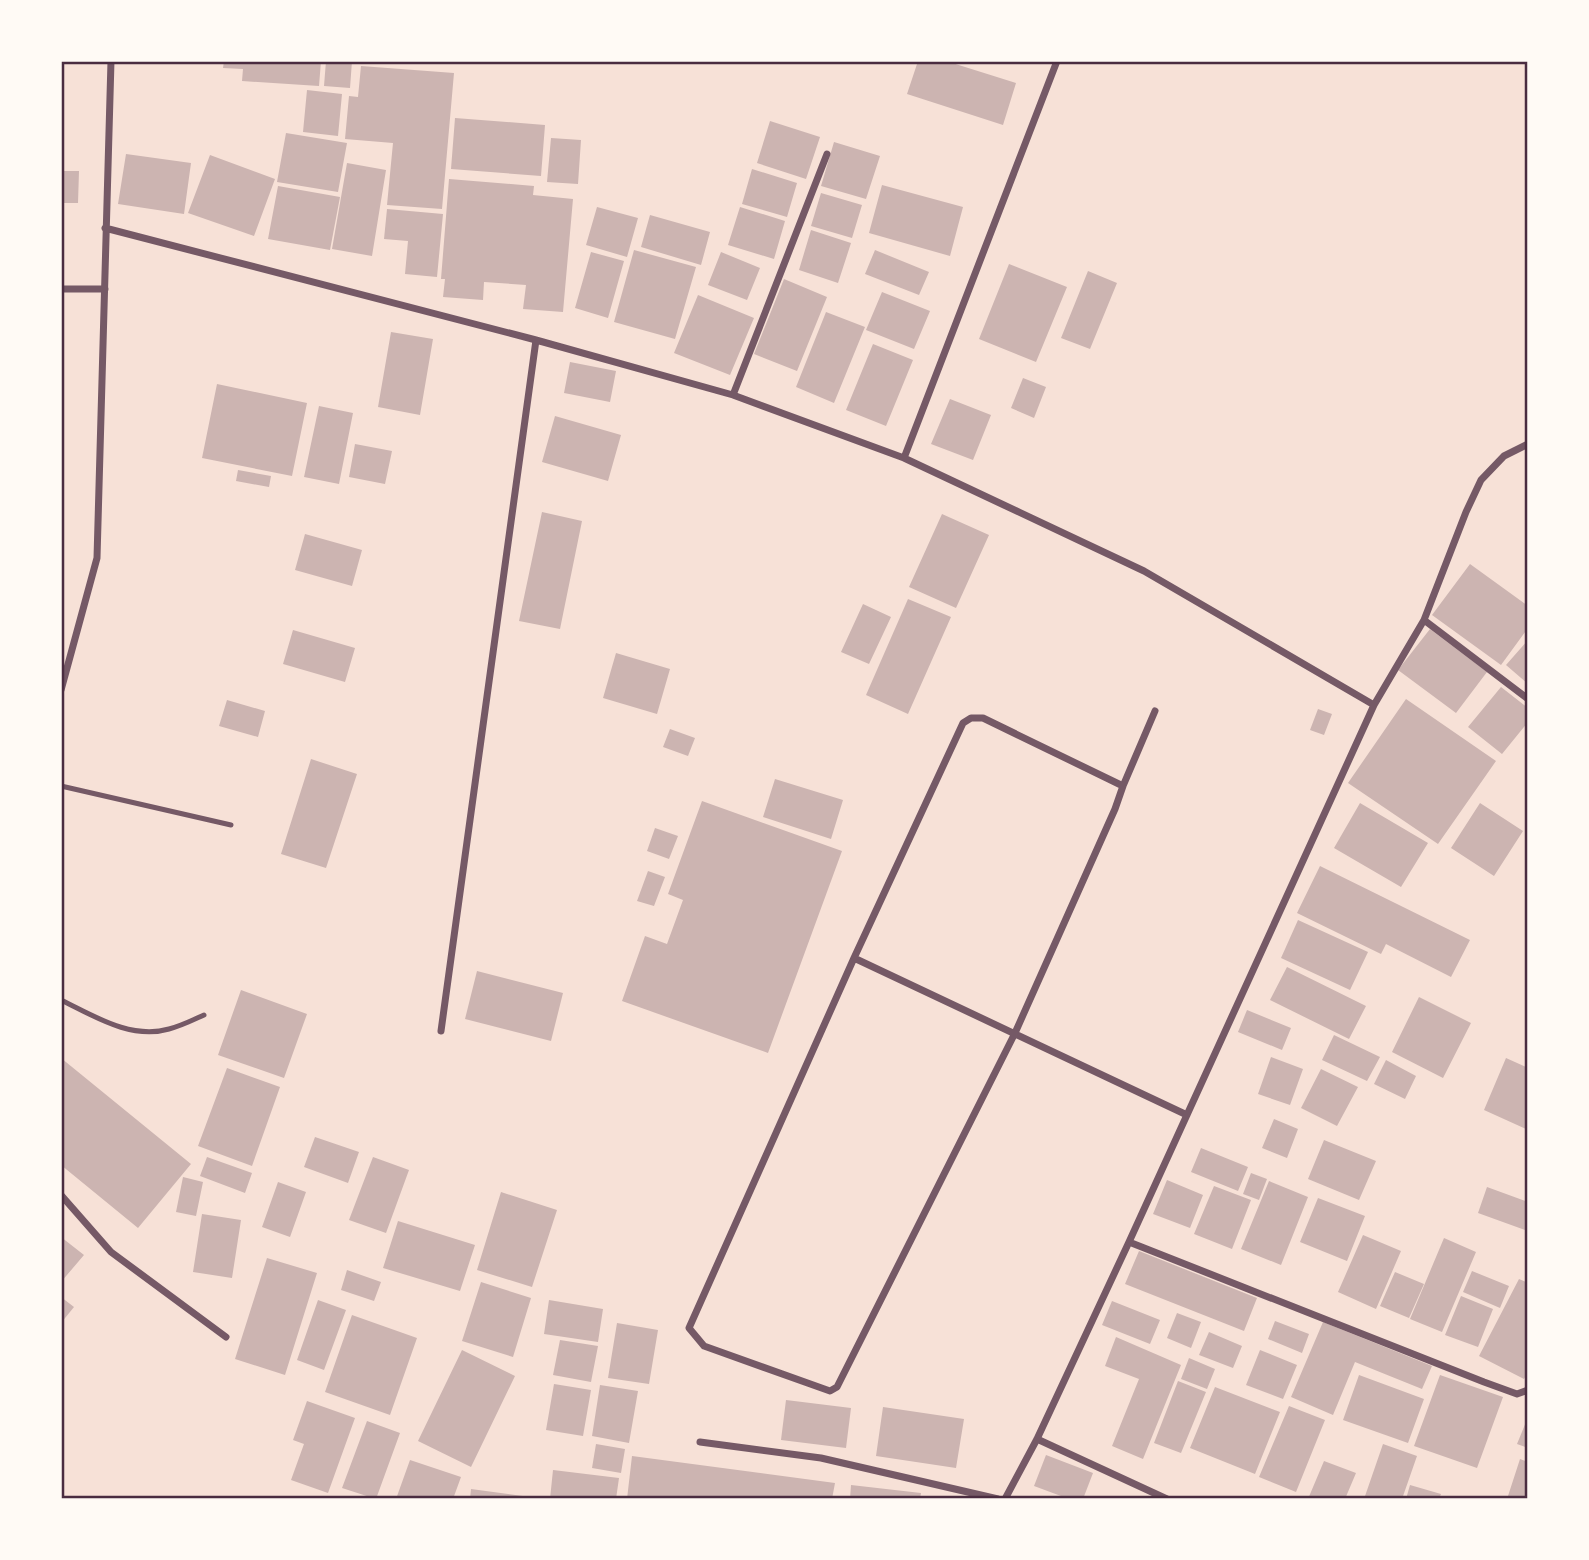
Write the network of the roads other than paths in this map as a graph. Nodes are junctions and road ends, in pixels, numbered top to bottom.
1 (111, 61) edge
2 (1057, 61) edge
3 (827, 155) dead end
4 (105, 228) junction
5 (61, 289) edge
6 (105, 289) junction
7 (536, 340) junction
8 (733, 395) junction
9 (1528, 444) edge
10 (904, 458) junction
11 (1424, 620) junction
12 (61, 690) edge
13 (1528, 699) edge
14 (1374, 705) junction
15 (1156, 711) dead end
16 (61, 786) edge
17 (1123, 786) junction
18 (231, 825) dead end
19 (854, 958) junction
20 (61, 1000) edge
21 (204, 1015) dead end
22 (441, 1031) dead end
23 (1015, 1033) junction
24 (1187, 1115) junction
25 (61, 1195) edge
26 (1129, 1242) junction
27 (226, 1337) dead end
28 (1528, 1390) edge
29 (1037, 1439) junction
30 (701, 1442) dead end
31 (998, 1499) edge
32 (1005, 1499) edge
33 (1167, 1499) edge

1 - 4 street
2 - 10 street
3 - 8 street
4 - 6 street
4 - 7 street
5 - 6 street
6 - 12 street
7 - 8 street
7 - 22 street
8 - 10 street
9 - 11 street
10 - 14 street
11 - 13 street
11 - 14 street
14 - 24 street
15 - 17 street
16 - 18 lane
17 - 19 street
17 - 23 street
19 - 23 street
19 - 23 street
20 - 21 lane
23 - 24 street
24 - 26 street
25 - 27 street
26 - 28 street
26 - 29 street
29 - 32 street
29 - 33 street
30 - 31 street

